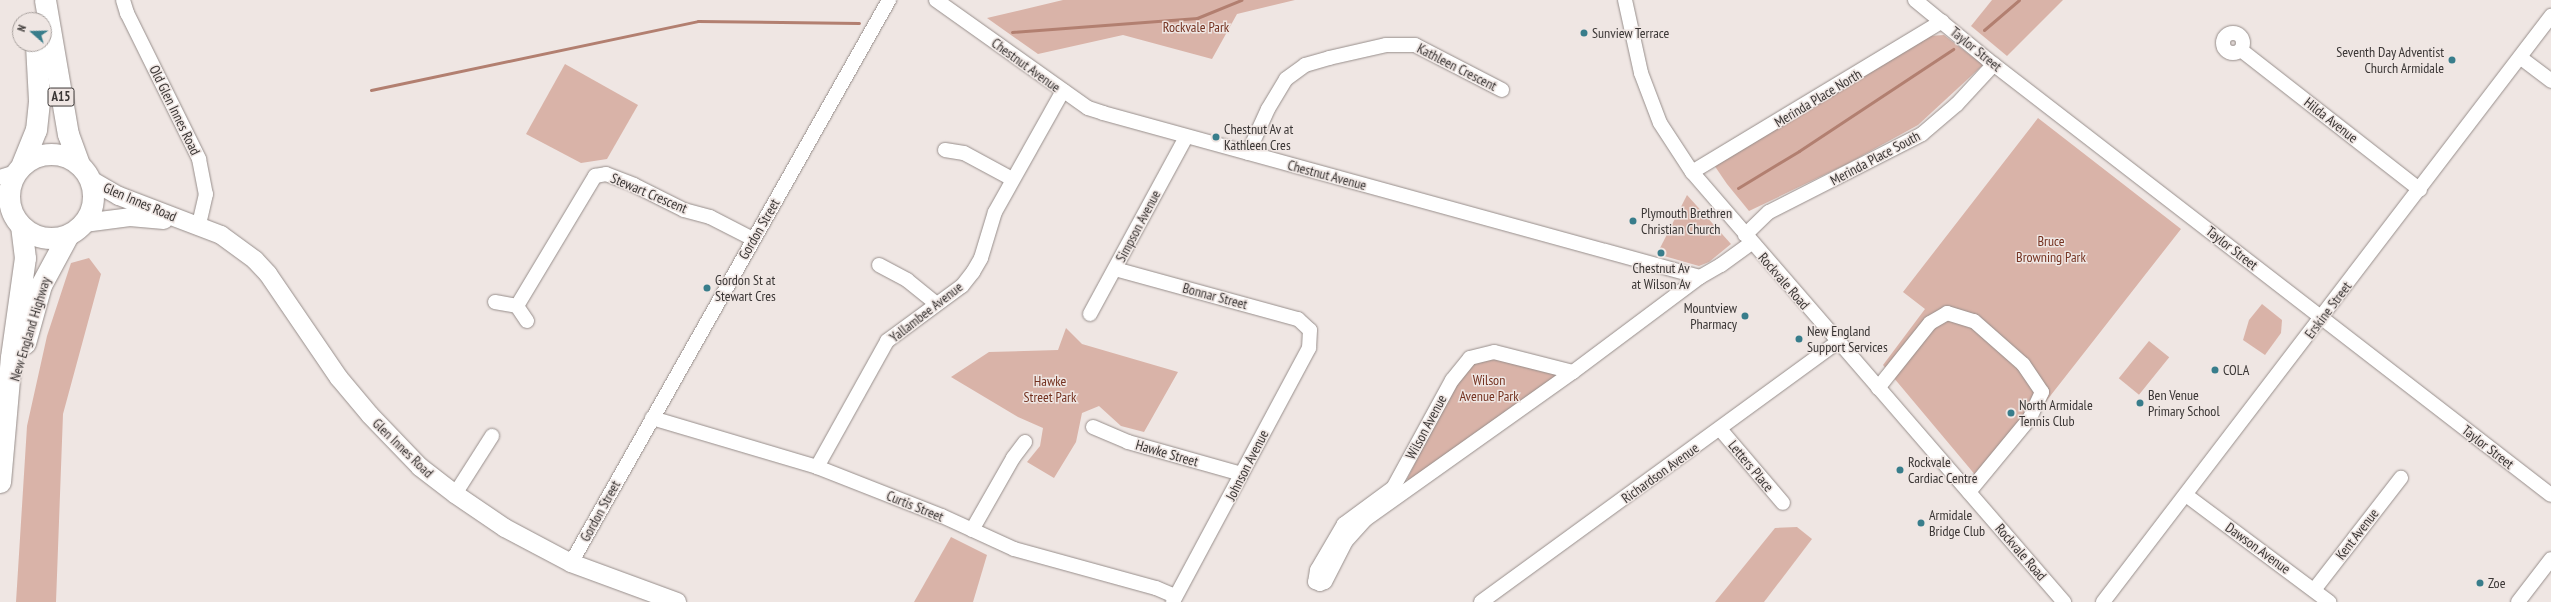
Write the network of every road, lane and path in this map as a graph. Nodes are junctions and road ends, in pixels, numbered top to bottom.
1 (33, 0) edge
2 (45, 0) edge
3 (123, 0) edge
4 (889, 0) edge
5 (936, 0) edge
6 (1625, 0) edge
7 (1915, 0) edge
8 (34, 12) edge
9 (2551, 16) edge
10 (1942, 22) junction
11 (2241, 50) dead end
12 (36, 52) edge
13 (2520, 58) junction
14 (1994, 64) junction
15 (2551, 81) edge
16 (1502, 90) dead end
17 (1063, 91) junction
18 (1186, 136) junction
19 (945, 150) dead end
20 (1248, 153) junction
21 (78, 162) junction
22 (12, 171) edge
23 (1692, 172) junction
24 (1012, 179) junction
25 (91, 180) junction
26 (2420, 190) junction
27 (4, 201) edge
28 (194, 224) junction
29 (21, 226) junction
30 (76, 229) junction
31 (753, 239) junction
32 (1748, 239) junction
33 (879, 266) dead end
34 (1115, 269) junction
35 (1700, 277) junction
36 (495, 302) dead end
37 (937, 304) junction
38 (517, 306) junction
39 (1090, 314) dead end
40 (2322, 317) junction
41 (527, 321) dead end
42 (1310, 330) joint
43 (1838, 342) junction
44 (1573, 372) junction
45 (1878, 388) junction
46 (8, 404) junction
47 (652, 418) junction
48 (1093, 427) dead end
49 (1720, 429) junction
50 (492, 436) dead end
51 (1025, 442) dead end
52 (817, 467) junction
53 (1242, 474) junction
54 (2401, 478) dead end
55 (0, 482) edge
56 (1396, 492) junction
57 (1969, 492) junction
58 (455, 494) junction
59 (2186, 495) junction
60 (2551, 495) edge
61 (1783, 503) dead end
62 (972, 530) junction
63 (1336, 548) dead end
64 (2551, 559) edge
65 (571, 563) junction
66 (2314, 590) junction
67 (1174, 599) edge
68 (677, 602) edge
69 (1481, 602) edge
70 (2064, 602) edge
71 (2103, 602) edge
72 (2329, 602) edge
73 (2518, 602) edge

1 - 8 highway
2 - 21 highway, A15
3 - 28 street, Old Glen Innes Road
4 - 31 street, Gordon Street
5 - 17 street, Chestnut Avenue
6 - 23 street, Rockvale Road
7 - 10 street, Taylor Street
9 - 13 street, Erskine Street
10 - 14 street, Taylor Street
10 - 23 street, Merinda Place North
11 - 26 street, Hilda Avenue
12 - 22 highway, A15
13 - 15 street
13 - 26 street, Erskine Street
14 - 32 street, Merinda Place South
14 - 40 street, Taylor Street
16 - 20 street, Kathleen Crescent
17 - 18 street, Chestnut Avenue
17 - 24 street, Yallambee Avenue
18 - 20 street, Chestnut Avenue
18 - 34 street, Simpson Avenue
19 - 24 street
20 - 35 street, Chestnut Avenue
21 - 22 highway, A15
21 - 25 highway, A15
22 - 27 highway, A15
23 - 32 street, Rockvale Road
24 - 37 street, Yallambee Avenue
25 - 28 main road, Glen Innes Road
25 - 30 highway, A15
26 - 40 street, Erskine Street
27 - 29 highway, A15
28 - 30 main road, Glen Innes Road
28 - 58 main road, Glen Innes Road
29 - 30 highway, A15
29 - 46 highway, New England Highway / A15
30 - 46 highway, New England Highway / A15
31 - 38 street, Stewart Crescent
31 - 47 street, Gordon Street
32 - 35 street, Wilson Avenue
32 - 43 street, Rockvale Road
33 - 37 street
34 - 39 street, Simpson Avenue
34 - 42 street, Bonnar Street
35 - 44 street, Wilson Avenue
36 - 38 street
37 - 52 street, Yallambee Avenue
38 - 41 street
40 - 59 street, Erskine Street
40 - 60 street, Taylor Street
42 - 53 street, Johnson Avenue
43 - 45 street, Rockvale Road
43 - 49 street, Richardson Avenue
44 - 56 street, Wilson Avenue
44 - 56 street, Wilson Avenue
45 - 57 street, Rockvale Road
45 - 57 street
46 - 55 highway, New England Highway / A15
47 - 52 street, Curtis Street
47 - 65 street, Gordon Street
48 - 53 street, Hawke Street
49 - 61 street, Letters Place
49 - 69 street, Richardson Avenue
50 - 58 street
51 - 62 street
52 - 62 street, Curtis Street
53 - 67 street, Johnson Avenue
54 - 66 street, Kent Avenue
56 - 63 street, Wilson Avenue
57 - 70 street, Rockvale Road
58 - 65 main road, Glen Innes Road
59 - 66 street, Dawson Avenue
59 - 71 street, Erskine Street
62 - 67 street, Curtis Street
64 - 73 street
65 - 68 main road, Glen Innes Road
66 - 72 street, Dawson Avenue

